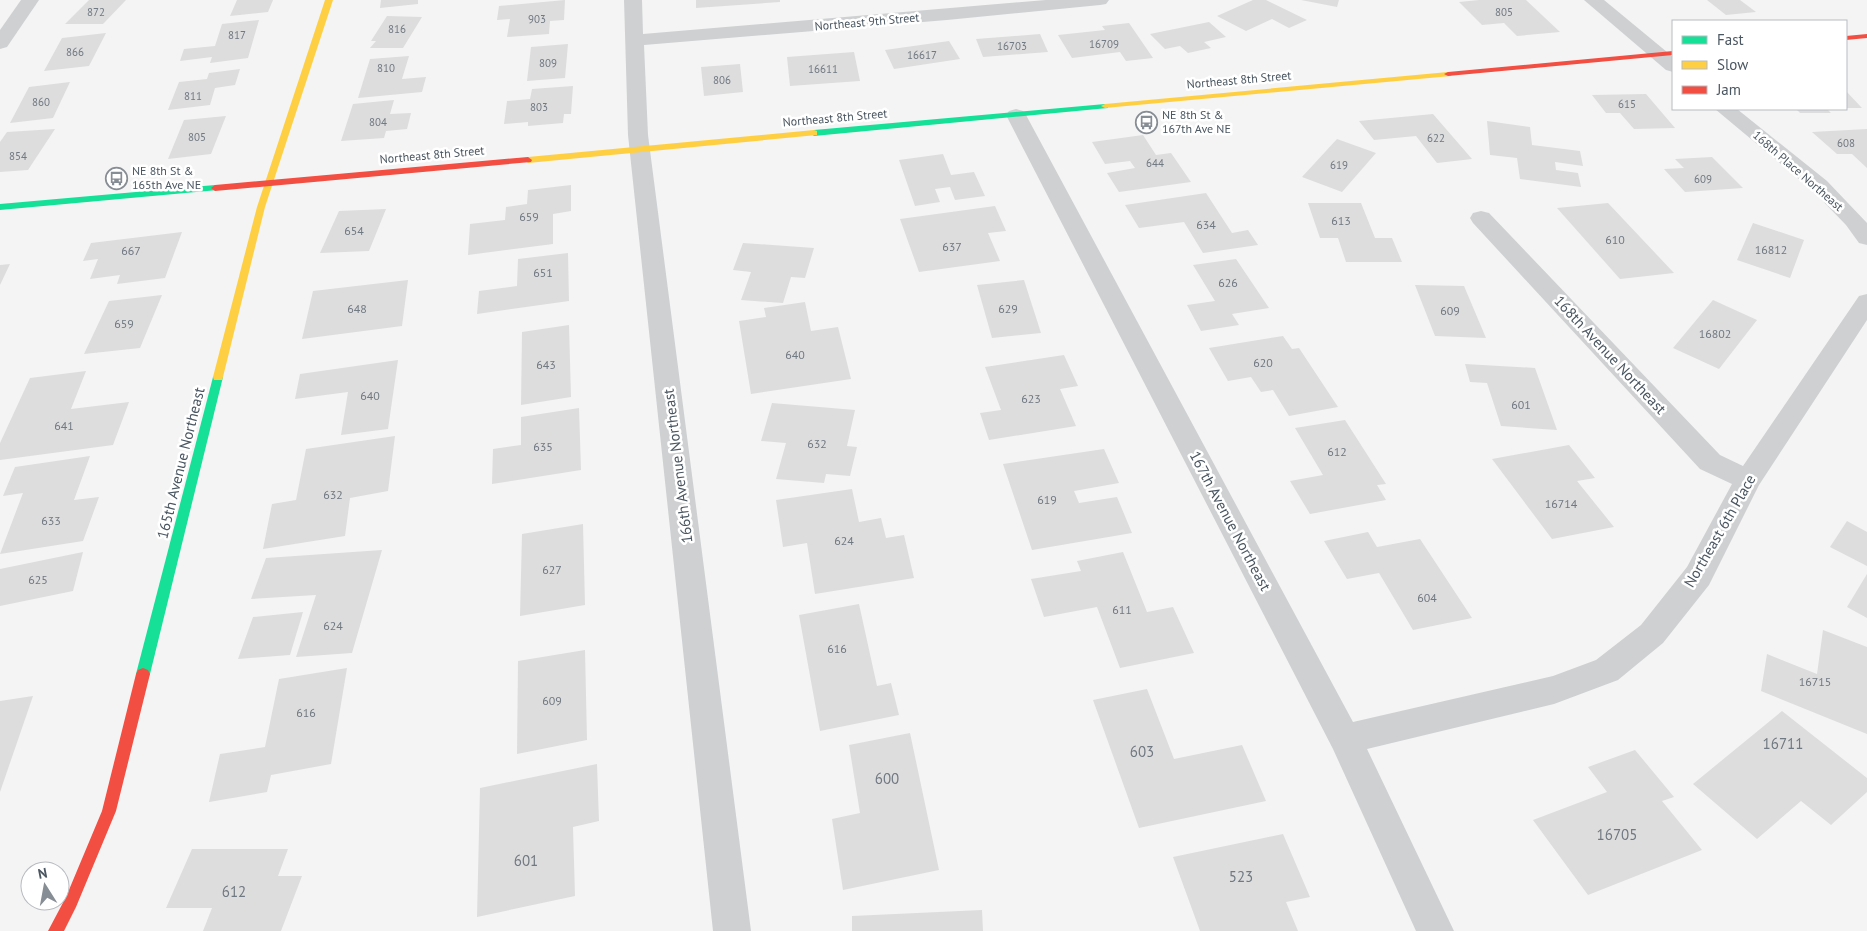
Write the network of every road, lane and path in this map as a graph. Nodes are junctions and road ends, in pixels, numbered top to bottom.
1 (30, 0) edge
2 (329, 0) edge
3 (633, 0) edge
4 (1100, 0) edge
5 (1593, 0) edge
6 (944, 8) edge
7 (1867, 36) edge
8 (1847, 38) edge
9 (634, 40) junction
10 (0, 43) edge
11 (1666, 54) edge
12 (1726, 110) edge
13 (1016, 115) junction
14 (640, 149) junction
15 (269, 183) junction
16 (0, 207) edge
17 (1481, 218) dead end
18 (1867, 238) edge
19 (1867, 302) edge
20 (1748, 480) junction
21 (1345, 739) junction
22 (56, 931) edge
23 (732, 931) edge
24 (1435, 931) edge

1 - 10 street
2 - 15 street, 165th Avenue Northeast
3 - 9 street, 166th Avenue Northeast
4 - 6 street, Northeast 9th Street
5 - 11 street
6 - 9 street, Northeast 9th Street
7 - 8 street
9 - 14 street, 166th Avenue Northeast
11 - 13 street, Northeast 8th Street
12 - 18 street, 168th Place Northeast
13 - 14 street, Northeast 8th Street
13 - 21 street, 167th Avenue Northeast
14 - 15 street, Northeast 8th Street
14 - 23 street, 166th Avenue Northeast
15 - 16 street, Northeast 8th Street
15 - 22 street, 165th Avenue Northeast
17 - 20 street, 168th Avenue Northeast
19 - 20 street, Northeast 6th Place
20 - 21 street, Northeast 6th Place
21 - 24 street, 167th Avenue Northeast

